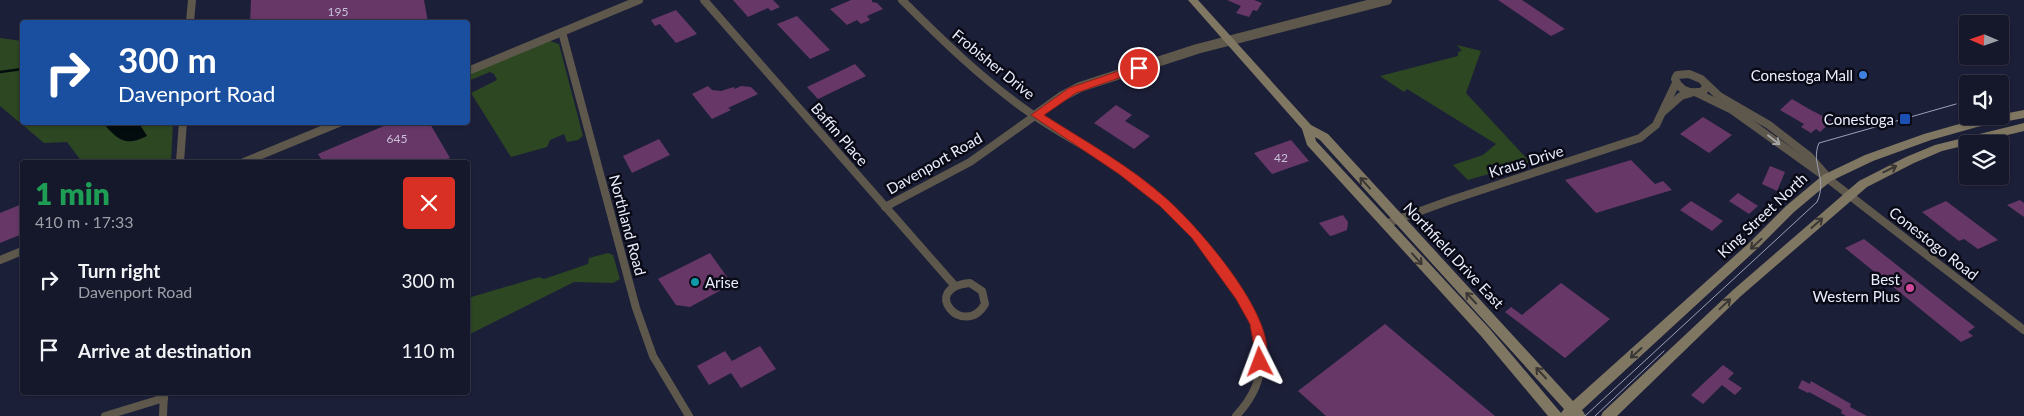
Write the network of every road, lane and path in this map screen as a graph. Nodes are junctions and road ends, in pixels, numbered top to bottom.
1 (192, 0) edge
2 (639, 0) edge
3 (704, 0) edge
4 (902, 0) edge
5 (1193, 0) edge
6 (1387, 0) edge
7 (190, 20) edge
8 (562, 32) junction
9 (1228, 40) junction
10 (470, 70) edge
11 (1676, 83) junction
12 (1706, 84) junction
13 (1696, 93) junction
14 (1664, 110) junction
15 (2024, 114) edge
16 (1036, 115) junction
17 (183, 125) edge
18 (334, 125) edge
19 (2024, 127) edge
20 (1307, 128) junction
21 (180, 160) edge
22 (249, 160) edge
23 (1827, 178) junction
24 (1849, 194) junction
25 (886, 207) junction
26 (1398, 219) junction
27 (1385, 224) junction
28 (20, 253) edge
29 (0, 260) edge
30 (955, 286) junction
31 (2024, 330) edge
32 (164, 395) edge
33 (1573, 414) edge
34 (105, 416) edge
35 (163, 416) edge
36 (689, 416) edge
37 (1236, 416) edge
38 (1556, 416) edge
39 (1608, 416) edge

1 - 7 street
2 - 8 street
3 - 25 street, Baffin Place
4 - 16 street, Frobisher Drive
5 - 9 main road, Northfield Drive East
6 - 9 street, Davenport Road
8 - 10 street
8 - 36 street, Northland Road
9 - 16 street, Davenport Road
9 - 20 main road, Northfield Drive East
11 - 12 street, Conestogo Road
11 - 13 street, Conestogo Road
11 - 14 street, Kraus Drive
12 - 13 street, Kraus Drive
12 - 23 street, Conestogo Road
13 - 14 street, Kraus Drive
13 -> 23 street, Conestogo Road
14 - 26 street, Kraus Drive
15 - 23 main road, King Street North
16 - 25 street, Davenport Road
16 - 37 street, Frobisher Drive
17 - 21 street
18 - 22 street
24 -> 19 main road
26 -> 20 main road, Northfield Drive East
20 - 27 main road, Northfield Drive East
23 - 24 street, Conestogo Road
23 -> 33 main road, King Street North
24 - 31 street, Conestogo Road
39 -> 24 main road
25 - 30 street, Baffin Place
26 - 27 street, Kraus Drive
33 -> 26 main road, Northfield Drive East
27 -> 38 main road, Northfield Drive East
28 - 29 street
30 - 30 street
32 - 34 street
32 - 35 street

